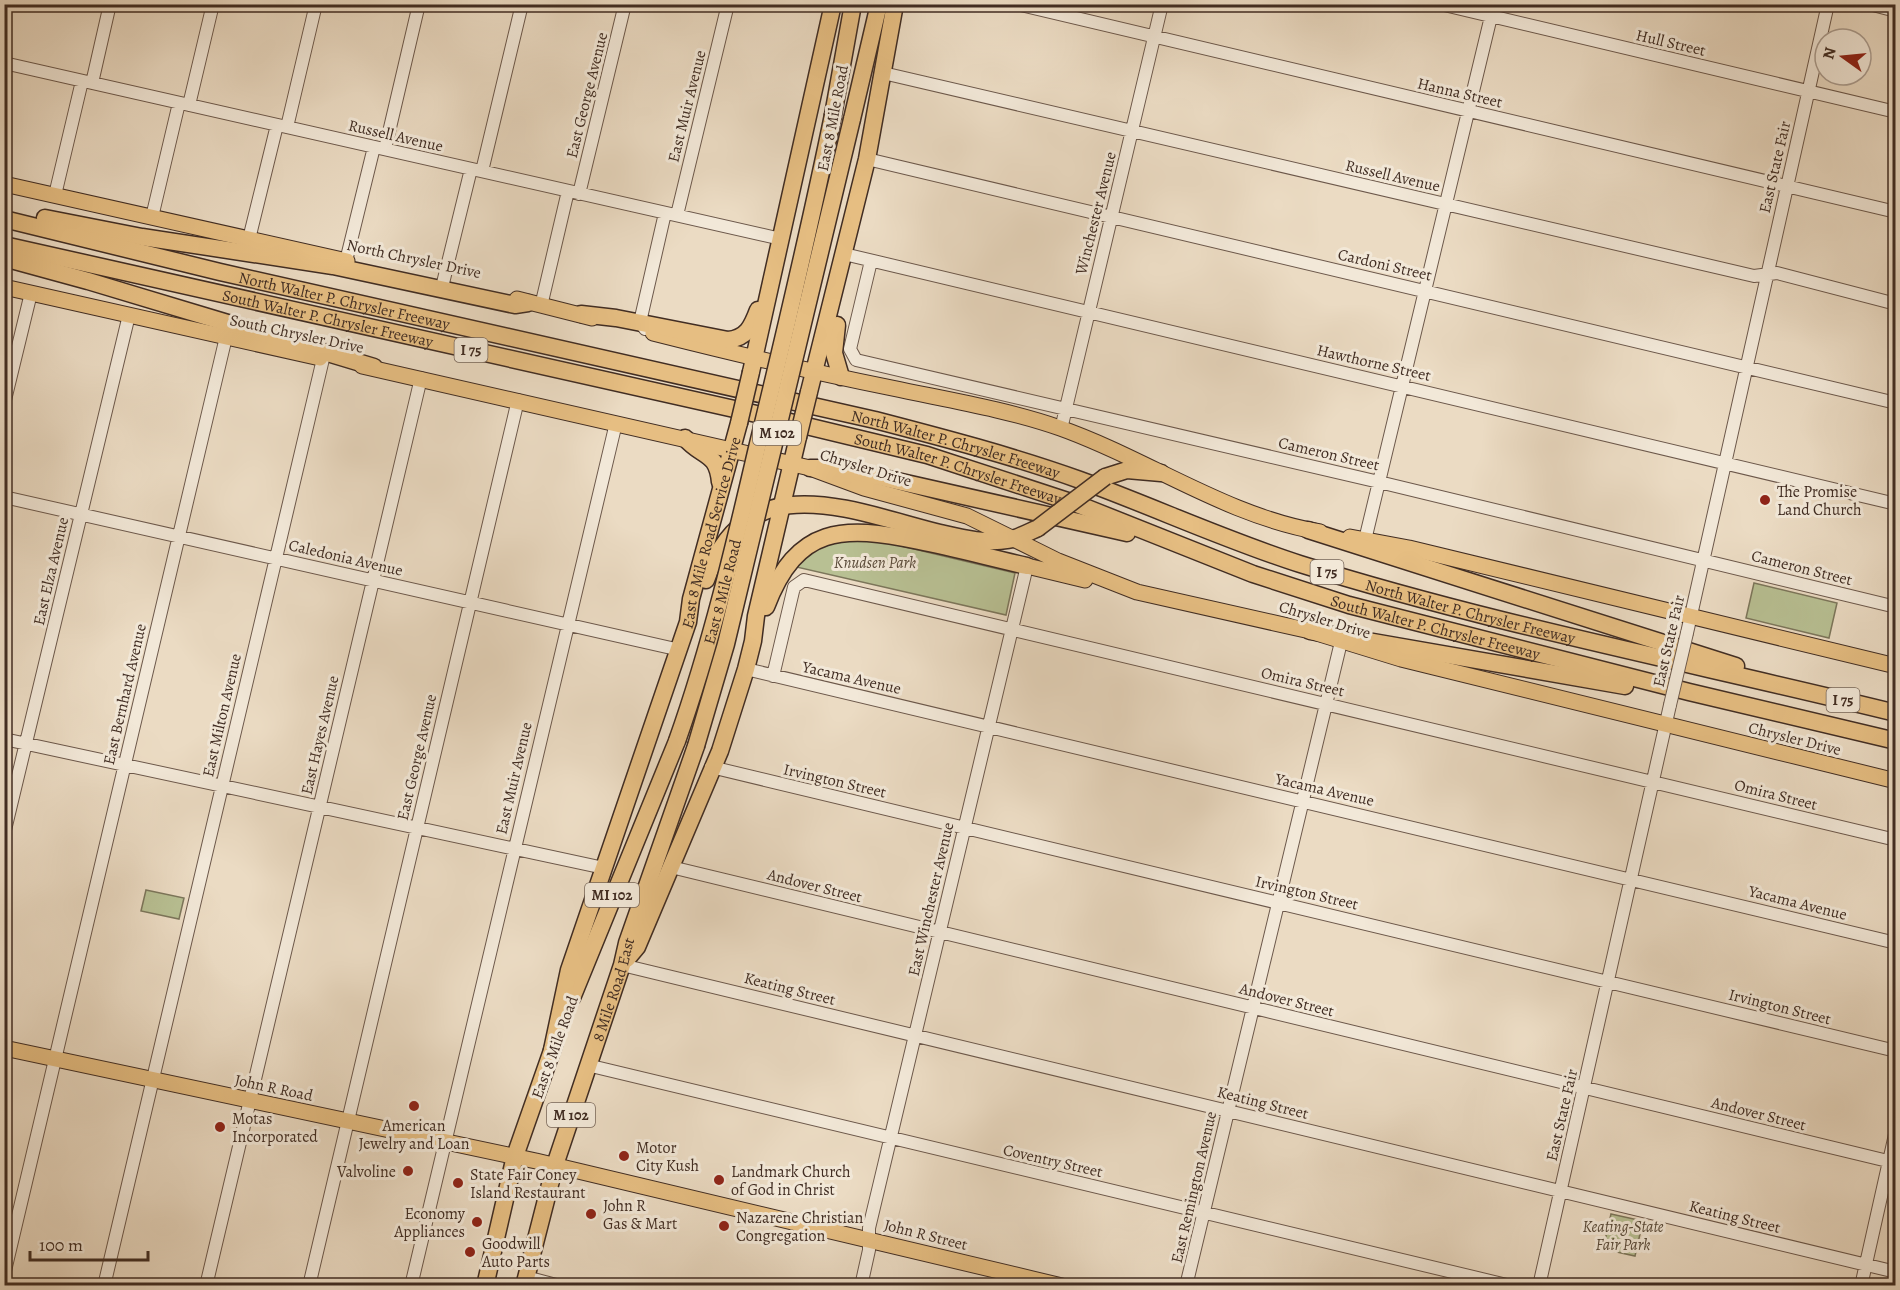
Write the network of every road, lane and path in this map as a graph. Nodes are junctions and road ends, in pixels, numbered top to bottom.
1 (7, 4) edge
2 (110, 4) edge
3 (213, 4) edge
4 (316, 4) edge
5 (419, 4) edge
6 (522, 4) edge
7 (625, 4) edge
8 (728, 4) edge
9 (833, 4) edge
10 (854, 4) edge
11 (879, 4) edge
12 (895, 4) edge
13 (1017, 4) edge
14 (1162, 4) edge
15 (1440, 4) edge
16 (1828, 4) edge
17 (1869, 4) edge
18 (1493, 10) edge
19 (1896, 11) edge
20 (4, 16) edge
21 (1155, 36) junction
22 (4, 63) edge
23 (883, 73) junction
24 (87, 82) junction
25 (1808, 91) junction
26 (184, 104) junction
27 (1468, 111) junction
28 (1896, 112) edge
29 (282, 126) junction
30 (1132, 130) junction
31 (379, 148) junction
32 (867, 159) junction
33 (476, 170) junction
34 (4, 184) edge
35 (1788, 186) junction
36 (573, 192) junction
37 (55, 195) junction
38 (1445, 204) junction
39 (4, 212) edge
40 (1896, 212) edge
41 (671, 214) junction
42 (152, 217) junction
43 (1111, 217) junction
44 (4, 219) edge
45 (781, 239) junction
46 (249, 240) junction
47 (4, 245) edge
48 (844, 254) junction
49 (4, 258) edge
50 (346, 261) junction
51 (871, 261) junction
52 (776, 267) junction
53 (1767, 276) junction
54 (443, 282) junction
55 (4, 287) edge
56 (1425, 291) junction
57 (31, 293) junction
58 (534, 304) junction
59 (1896, 304) edge
60 (1088, 312) junction
61 (581, 314) joint
62 (129, 315) junction
63 (644, 327) junction
64 (226, 337) junction
65 (323, 359) junction
66 (753, 365) junction
67 (1746, 366) junction
68 (374, 367) junction
69 (815, 371) junction
70 (841, 376) junction
71 (421, 378) junction
72 (1402, 386) junction
73 (518, 400) junction
74 (1896, 403) edge
75 (4, 404) edge
76 (1065, 410) junction
77 (615, 423) junction
78 (1061, 429) junction
79 (685, 438) junction
80 (731, 448) junction
81 (1725, 462) junction
82 (792, 464) junction
83 (810, 468) junction
84 (1161, 473) junction
85 (1379, 482) junction
86 (721, 486) junction
87 (4, 497) edge
88 (1896, 504) edge
89 (782, 505) junction
90 (81, 514) junction
91 (1308, 530) junction
92 (178, 536) junction
93 (1014, 538) junction
94 (1166, 540) junction
95 (1365, 540) junction
96 (275, 558) junction
97 (1703, 560) junction
98 (1027, 566) junction
99 (373, 580) junction
100 (1137, 592) junction
101 (470, 602) junction
102 (1896, 607) edge
103 (1690, 616) junction
104 (688, 622) junction
105 (567, 624) junction
106 (1012, 629) junction
107 (1310, 631) junction
108 (1341, 642) junction
109 (752, 645) junction
110 (680, 650) junction
111 (1896, 666) edge
112 (746, 669) junction
113 (773, 675) junction
114 (1790, 687) junction
115 (1689, 692) junction
116 (1326, 703) junction
117 (1896, 713) edge
118 (1666, 724) junction
119 (988, 726) junction
120 (4, 739) edge
121 (677, 741) joint
122 (1896, 741) edge
123 (26, 743) junction
124 (696, 746) joint
125 (124, 765) junction
126 (711, 767) junction
127 (1653, 781) junction
128 (1896, 781) edge
129 (221, 785) junction
130 (1303, 801) junction
131 (319, 806) junction
132 (416, 827) junction
133 (964, 828) junction
134 (4, 834) edge
135 (1896, 840) edge
136 (514, 848) junction
137 (671, 867) junction
138 (604, 868) junction
139 (1630, 879) junction
140 (1278, 902) junction
141 (939, 932) junction
142 (1896, 943) edge
143 (622, 965) junction
144 (1608, 981) junction
145 (1252, 1008) junction
146 (915, 1035) junction
147 (4, 1048) edge
148 (552, 1050) junction
149 (1896, 1051) edge
150 (54, 1058) junction
151 (587, 1065) junction
152 (152, 1079) junction
153 (1584, 1088) junction
154 (249, 1100) junction
155 (1228, 1111) junction
156 (346, 1121) junction
157 (1896, 1130) edge
158 (890, 1138) junction
159 (444, 1142) junction
160 (515, 1156) junction
161 (536, 1161) joint
162 (1892, 1162) edge
163 (555, 1165) junction
164 (1561, 1191) junction
165 (1204, 1212) junction
166 (500, 1220) junction
167 (869, 1239) junction
168 (1865, 1265) junction
169 (1896, 1272) edge
170 (4, 1275) edge
171 (525, 1281) edge
172 (104, 1286) edge
173 (206, 1286) edge
174 (309, 1286) edge
175 (411, 1286) edge
176 (485, 1286) edge
177 (496, 1286) edge
178 (560, 1286) edge
179 (861, 1286) edge
180 (1062, 1286) edge
181 (1186, 1286) edge
182 (1511, 1286) edge
183 (1539, 1286) edge
184 (1861, 1286) edge

1 - 20 street
2 - 24 street
3 - 26 street
4 - 29 street
5 - 31 street
6 - 33 street
7 - 36 street, East George Avenue
8 - 41 street, East Muir Avenue
9 - 45 highway, East 8 Mile Road Service Drive
10 - 121 highway, East 8 Mile Road / M 102, bridge
11 - 124 highway, East 8 Mile Road / M 102, bridge
12 - 23 highway
13 - 21 street, Hanna Street
14 - 21 street, Winchester Avenue
15 - 18 street, Hull Street
16 - 25 street, East State Fair
17 - 19 street
18 - 25 street, Hull Street
18 - 27 street
21 - 27 street, Hanna Street
21 - 30 street, Winchester Avenue
22 - 24 street, Russell Avenue
23 - 30 street, Russell Avenue
23 - 32 highway
24 - 26 street, Russell Avenue
24 - 37 street
25 - 28 street, Hull Street
25 - 35 street, East State Fair
26 - 29 street, Russell Avenue
26 - 42 street
27 - 35 street, Hanna Street
27 - 38 street
29 - 31 street, Russell Avenue
29 - 46 street
30 - 38 street, Russell Avenue
30 - 43 street, Winchester Avenue
31 - 33 street, Russell Avenue
31 - 50 street
32 - 43 street, Cardoni Street
32 - 48 highway
33 - 36 street, Russell Avenue
33 - 54 street
34 - 37 main road, North Chrysler Drive
35 - 40 street, Hanna Street
35 - 53 street, East State Fair
36 - 41 street, Russell Avenue
36 - 58 street, East George Avenue
37 - 42 main road, North Chrysler Drive
38 - 53 street, Russell Avenue
38 - 56 street
39 - 58 highway
41 - 45 street, Russell Avenue
41 - 63 street, East Muir Avenue
42 - 46 main road, North Chrysler Drive
43 - 56 street, Cardoni Street
43 - 60 street, Winchester Avenue
44 - 114 highway, North Walter P. Chrysler Freeway / I 75
45 - 52 highway, East 8 Mile Road Service Drive
46 - 50 main road, North Chrysler Drive
47 - 94 highway, South Walter P. Chrysler Freeway / I 75
48 - 51 street, Hawthorne Street
48 - 69 highway
48 - 70 highway
49 - 68 highway
50 - 54 main road, North Chrysler Drive
51 - 60 street, Hawthorne Street
51 - 76 street, Cameron Street
52 - 63 highway
52 - 66 highway, East 8 Mile Road Service Drive
53 - 59 street, Russell Avenue
53 - 67 street, East State Fair
54 - 58 main road, North Chrysler Drive
55 - 57 main road, South Chrysler Drive
56 - 67 street, Cardoni Street
56 - 72 street
57 - 62 main road, South Chrysler Drive
57 - 75 street
58 - 61 main road, North Chrysler Drive
60 - 72 street, Hawthorne Street
60 - 76 street, Winchester Avenue
61 - 63 highway
62 - 64 main road, South Chrysler Drive
62 - 90 street, East Elza Avenue
63 - 66 main road
64 - 65 main road, South Chrysler Drive
64 - 92 street, East Bernhard Avenue
65 - 68 main road, South Chrysler Drive
65 - 96 street, East Milton Avenue
66 - 69 main road
66 - 80 highway, East 8 Mile Road Service Drive, bridge
67 - 74 street, Cardoni Street
67 - 81 street, East State Fair
68 - 71 main road, South Chrysler Drive
69 - 70 main road
69 - 82 highway, bridge
70 - 78 main road
71 - 73 main road, South Chrysler Drive
71 - 99 street, East Hayes Avenue
72 - 81 street, Hawthorne Street
72 - 85 street
73 - 77 main road, South Chrysler Drive
73 - 101 street, East George Avenue
76 - 78 street, Winchester Avenue
76 - 85 street, Cameron Street
77 - 79 main road, South Chrysler Drive
77 - 105 street, East Muir Avenue
78 - 84 main road
79 - 80 main road, South Chrysler Drive
79 - 86 highway
80 - 82 main road, South Chrysler Drive
80 - 86 highway, East 8 Mile Road Service Drive
81 - 88 street, Hawthorne Street
81 - 97 street, East State Fair
82 - 83 main road, Chrysler Drive
82 - 89 highway
83 - 93 main road, Chrysler Drive
83 - 94 highway
84 - 91 main road
84 - 93 highway, bridge
85 - 95 street
85 - 97 street, Cameron Street
86 - 104 highway, East 8 Mile Road Service Drive
87 - 90 street, Caledonia Avenue
89 - 93 highway
89 - 104 highway
89 - 109 highway
90 - 92 street, Caledonia Avenue
90 - 123 street, East Elza Avenue
91 - 95 main road
91 - 114 highway
92 - 96 street, Caledonia Avenue
92 - 125 street, East Bernhard Avenue
93 - 100 main road, Chrysler Drive
94 - 115 highway, South Walter P. Chrysler Freeway / I 75
95 - 103 main road
96 - 99 street, Caledonia Avenue
96 - 129 street, East Milton Avenue
97 - 102 street, Cameron Street
97 - 103 street, East State Fair
98 - 100 main road
98 - 106 street, East Winchester Avenue
98 - 109 highway
99 - 101 street, Caledonia Avenue
99 - 131 street, East Hayes Avenue
100 - 107 main road, Chrysler Drive
101 - 105 street, Caledonia Avenue
101 - 132 street, East George Avenue
103 - 111 main road
103 - 118 street, East State Fair, bridge
104 - 110 highway, East 8 Mile Road Service Drive
105 - 110 street, Caledonia Avenue
105 - 136 street, East Muir Avenue
106 - 113 street, Omira Street
106 - 116 street, Omira Street
106 - 119 street, East Winchester Avenue
107 - 108 main road, Chrysler Drive
107 - 115 highway
108 - 116 street, East Remington Avenue
108 - 118 main road, Chrysler Drive
109 - 112 highway
110 - 138 highway, East 8 Mile Road Service Drive
112 - 113 street, Yacama Avenue
112 - 126 highway
113 - 119 street, Yacama Avenue
114 - 117 highway, North Walter P. Chrysler Freeway / I 75
115 - 122 highway, South Walter P. Chrysler Freeway / I 75
116 - 127 street, Omira Street
116 - 130 street, East Remington Avenue
118 - 127 street, East State Fair
118 - 128 main road, Chrysler Drive
119 - 130 street, Yacama Avenue
119 - 133 street, East Winchester Avenue
120 - 123 street
121 - 148 highway, East 8 Mile Road / MI 102
123 - 125 street
123 - 134 street, East Elza Avenue
124 - 143 highway, 8 Mile Road East / MI 102
125 - 129 street
125 - 150 street, East Bernhard Avenue
126 - 133 street, Irvington Street
126 - 137 highway
127 - 135 street, Omira Street
127 - 139 street, East State Fair
129 - 131 street
129 - 152 street, East Milton Avenue
130 - 139 street, Yacama Avenue
130 - 140 street, East Remington Avenue
131 - 132 street
131 - 154 street, East Hayes Avenue
132 - 136 street
132 - 156 street, East George Avenue
133 - 140 street, Irvington Street
133 - 141 street, East Winchester Avenue
136 - 138 street
136 - 159 street, East Muir Avenue
137 - 141 street, Andover Street
137 - 143 highway
138 - 148 highway, East 8 Mile Road Service Drive
139 - 142 street, Yacama Avenue
139 - 144 street, East State Fair
140 - 144 street, Irvington Street
140 - 145 street, East Remington Avenue
141 - 145 street, Andover Street
141 - 146 street, East Winchester Avenue
143 - 146 street, Keating Street
143 - 151 highway, 8 Mile Road East / M 102
144 - 149 street, Irvington Street
144 - 153 street, East State Fair
145 - 153 street, Andover Street
145 - 155 street, East Remington Avenue
146 - 155 street, Keating Street
146 - 158 street, East Winchester Avenue
147 - 150 main road, John R Road
148 - 160 highway, East 8 Mile Road / M 102
150 - 152 main road, John R Road
150 - 170 street, East Bernhard Avenue
151 - 158 street, Coventry Street
151 - 163 highway, 8 Mile Road East / M 102
152 - 154 main road, John R Road
152 - 172 street, East Milton Avenue
153 - 162 street, Andover Street
153 - 164 street, East State Fair
154 - 156 main road, John R Road
154 - 173 street, East Hayes Avenue
155 - 164 street, Keating Street
155 - 165 street, East Remington Avenue
156 - 159 main road, John R Road
156 - 174 street, East George Avenue
157 - 162 street
158 - 165 street, Coventry Street
158 - 167 street, East Winchester Avenue
159 - 160 main road, John R Road
159 - 175 street, East Muir Avenue
160 - 161 main road, John R Road
160 - 166 highway, M 102
161 - 163 main road, John R Street
162 - 168 street
163 - 167 main road, John R Street
163 - 171 highway, M 102
164 - 168 street, Keating Street
164 - 183 street, East State Fair
165 - 181 street, East Remington Avenue
165 - 182 street, Coventry Street
166 - 176 highway, M 102
166 - 177 highway
167 - 179 street, East Winchester Avenue
167 - 180 main road, John R Street
168 - 169 street, Keating Street
168 - 184 street
171 - 178 street

